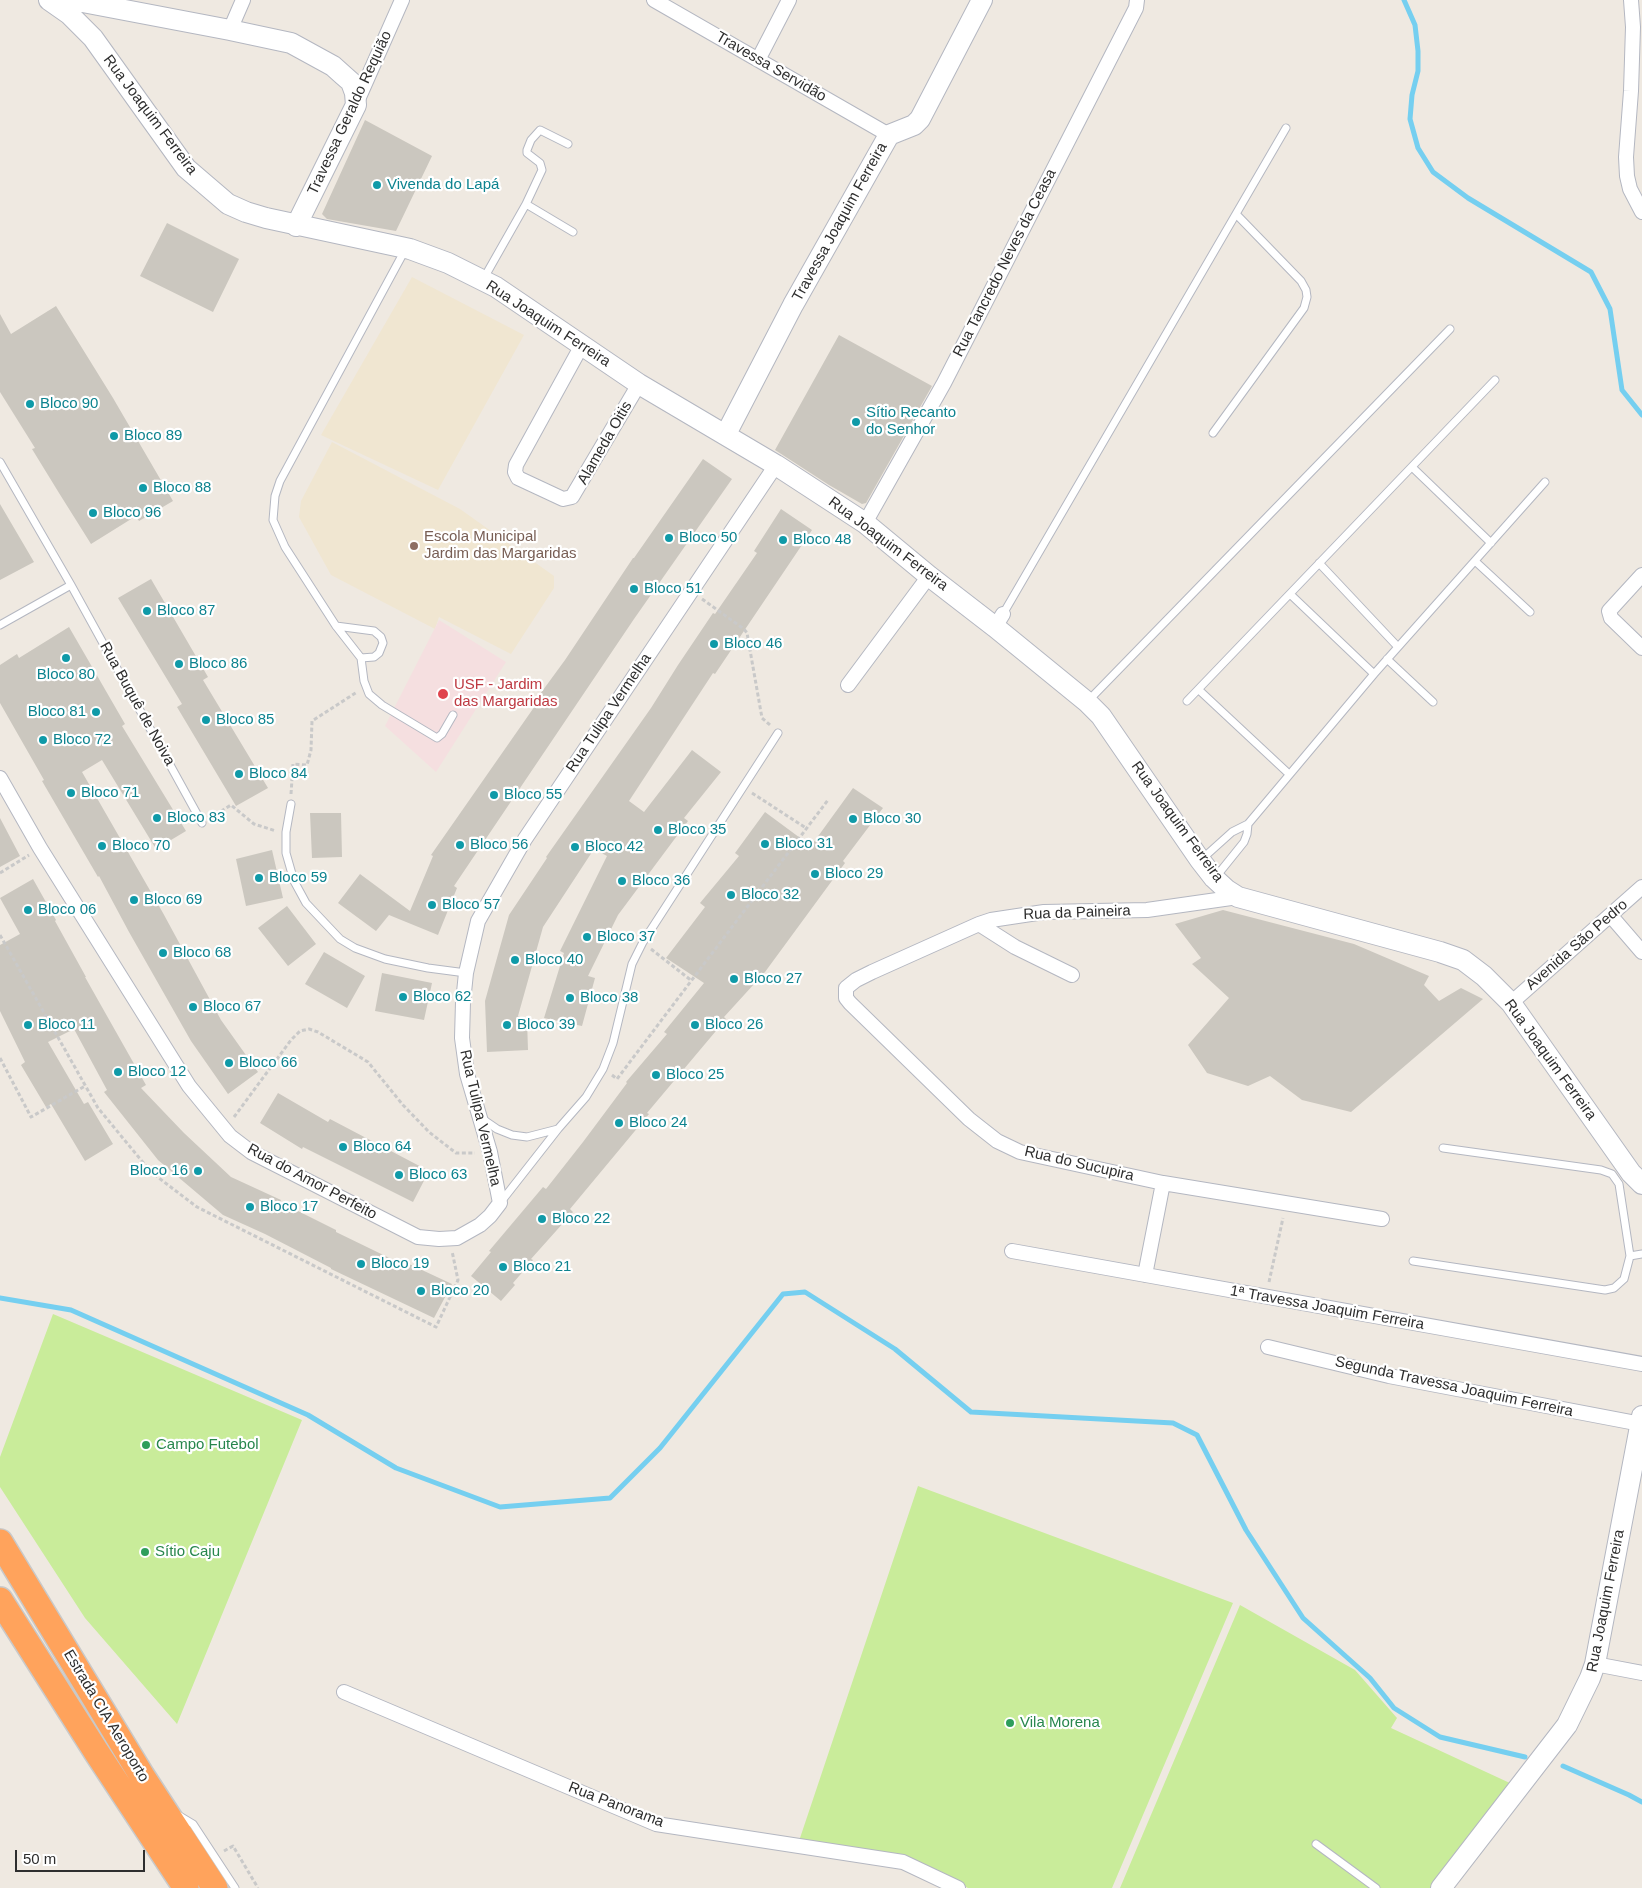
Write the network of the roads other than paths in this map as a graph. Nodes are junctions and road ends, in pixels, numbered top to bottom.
1 (49, 0) edge
2 (72, 0) edge
3 (243, 0) edge
4 (402, 0) edge
5 (654, 0) edge
6 (789, 0) edge
7 (982, 0) edge
8 (1137, 0) edge
9 (1631, 0) edge
10 (230, 30) junction
11 (758, 60) junction
12 (356, 105) junction
13 (1286, 128) dead end
14 (889, 135) junction
15 (568, 144) dead end
16 (526, 204) junction
17 (1642, 212) edge
18 (1236, 214) junction
19 (296, 226) junction
20 (574, 232) dead end
21 (406, 248) junction
22 (482, 281) junction
23 (1450, 329) dead end
24 (582, 345) junction
25 (1495, 380) dead end
26 (639, 384) junction
27 (1213, 433) dead end
28 (726, 434) junction
29 (0, 462) edge
30 (776, 464) junction
31 (1412, 467) junction
32 (1545, 482) dead end
33 (865, 523) junction
34 (1491, 543) junction
35 (1475, 561) junction
36 (1319, 563) junction
37 (929, 576) junction
38 (1642, 576) edge
39 (71, 585) junction
40 (1290, 594) junction
41 (1530, 612) dead end
42 (999, 620) junction
43 (0, 625) edge
44 (336, 626) junction
45 (1398, 647) junction
46 (1642, 648) edge
47 (361, 658) junction
48 (1387, 659) junction
49 (1374, 674) junction
50 (848, 685) dead end
51 (1199, 690) junction
52 (1187, 701) dead end
53 (1087, 702) junction
54 (1433, 702) dead end
55 (453, 715) dead end
56 (778, 733) road end
57 (1289, 774) junction
58 (0, 778) edge
59 (291, 804) road end
60 (202, 823) road end
61 (1248, 824) junction
62 (1200, 860) junction
63 (1214, 878) junction
64 (1642, 887) edge
65 (1238, 898) junction
66 (1611, 916) junction
67 (979, 924) junction
68 (1642, 952) edge
69 (466, 973) junction
70 (1072, 975) dead end
71 (845, 992) joint
72 (1511, 1003) junction
73 (479, 1116) junction
74 (558, 1129) junction
75 (1443, 1148) dead end
76 (1163, 1183) junction
77 (1642, 1184) edge
78 (500, 1203) junction
79 (1382, 1219) dead end
80 (1012, 1251) dead end
81 (1642, 1254) edge
82 (1630, 1256) junction
83 (1413, 1260) dead end
84 (1145, 1275) junction
85 (1268, 1347) dead end
86 (1642, 1364) edge
87 (1641, 1420) edge
88 (0, 1542) edge
89 (0, 1600) edge
90 (1595, 1664) junction
91 (1642, 1673) edge
92 (344, 1692) dead end
93 (97, 1753) junction
94 (162, 1806) junction
95 (1316, 1844) dead end
96 (1448, 1884) edge
97 (171, 1888) edge
98 (186, 1888) edge
99 (216, 1888) edge
100 (235, 1888) edge
101 (958, 1888) edge
102 (1376, 1888) edge

1 - 19 street, Rua Joaquim Ferreira
2 - 10 street
3 - 10 street
4 - 12 street, Travessa Geraldo Requião
5 - 11 street, Travessa Servidão
6 - 11 street
7 - 14 street, Travessa Joaquim Ferreira
8 - 33 street, Rua Tancredo Neves da Ceasa
9 - 17 street
10 - 12 street
11 - 14 street, Travessa Servidão
12 - 19 street, Travessa Geraldo Requião
13 - 18 lane
14 - 28 street, Travessa Joaquim Ferreira
15 - 16 lane
16 - 20 lane
16 - 22 lane
18 - 27 lane
18 - 42 lane
19 - 21 street, Rua Joaquim Ferreira
21 - 22 street, Rua Joaquim Ferreira
21 - 44 lane
22 - 24 street, Rua Joaquim Ferreira
23 - 53 lane
24 - 26 street, Rua Joaquim Ferreira
24 - 26 street, Alameda Oitis
25 - 31 lane
26 - 28 street, Rua Joaquim Ferreira
28 - 30 street, Rua Joaquim Ferreira
29 - 39 lane, Rua Buquê de Noiva
30 - 33 street, Rua Joaquim Ferreira
30 - 69 street, Rua Tulipa Vermelha
31 - 34 lane
31 - 36 lane
32 - 34 lane
33 - 37 street, Rua Joaquim Ferreira
34 - 35 lane
35 - 41 lane
35 - 45 lane
36 - 40 lane
36 - 45 lane
37 - 42 street, Rua Joaquim Ferreira
37 - 50 street
38 - 46 street
39 - 43 lane
39 - 60 lane, Rua Buquê de Noiva
40 - 49 lane
40 - 51 lane
42 - 53 street, Rua Joaquim Ferreira
44 - 47 lane
44 - 47 lane
45 - 48 lane
47 - 55 lane
48 - 49 lane
48 - 54 lane
49 - 57 lane
51 - 52 lane
51 - 57 lane
53 - 62 street, Rua Joaquim Ferreira
56 - 74 lane, Rua do Amor Perfeito
57 - 61 lane
58 - 78 street, Rua do Amor Perfeito
59 - 69 lane
61 - 62 lane
61 - 63 lane
62 - 63 street, Rua Joaquim Ferreira
63 - 65 street, Rua Joaquim Ferreira
64 - 66 street, Avenida São Pedro
65 - 67 street, Rua da Paineira
65 - 72 street, Rua Joaquim Ferreira
66 - 68 street
66 - 72 street, Avenida São Pedro
67 - 70 street
67 - 71 street, Rua da Paineira
69 - 73 street, Rua Tulipa Vermelha
71 - 76 street, Rua do Sucupira
72 - 77 street, Rua Joaquim Ferreira
73 - 74 lane
73 - 78 street, Rua Tulipa Vermelha
74 - 78 lane, Rua do Amor Perfeito
75 - 82 lane
76 - 79 street, Rua do Sucupira
76 - 84 street
80 - 84 street, 1ª Travessa Joaquim Ferreira
81 - 82 lane
82 - 83 lane
84 - 86 street, 1ª Travessa Joaquim Ferreira
85 - 87 street, Segunda Travessa Joaquim Ferreira
87 - 90 street, Rua Joaquim Ferreira
88 - 94 highway, Estrada CIA Aeroporto
89 - 93 highway, Estrada CIA Aeroporto
90 - 91 street
90 - 96 street, Rua Joaquim Ferreira
92 - 101 street, Rua Panorama
93 - 97 highway
93 - 98 highway, Estrada CIA Aeroporto
94 - 99 highway, Estrada CIA Aeroporto
94 - 100 lane
95 - 102 lane

